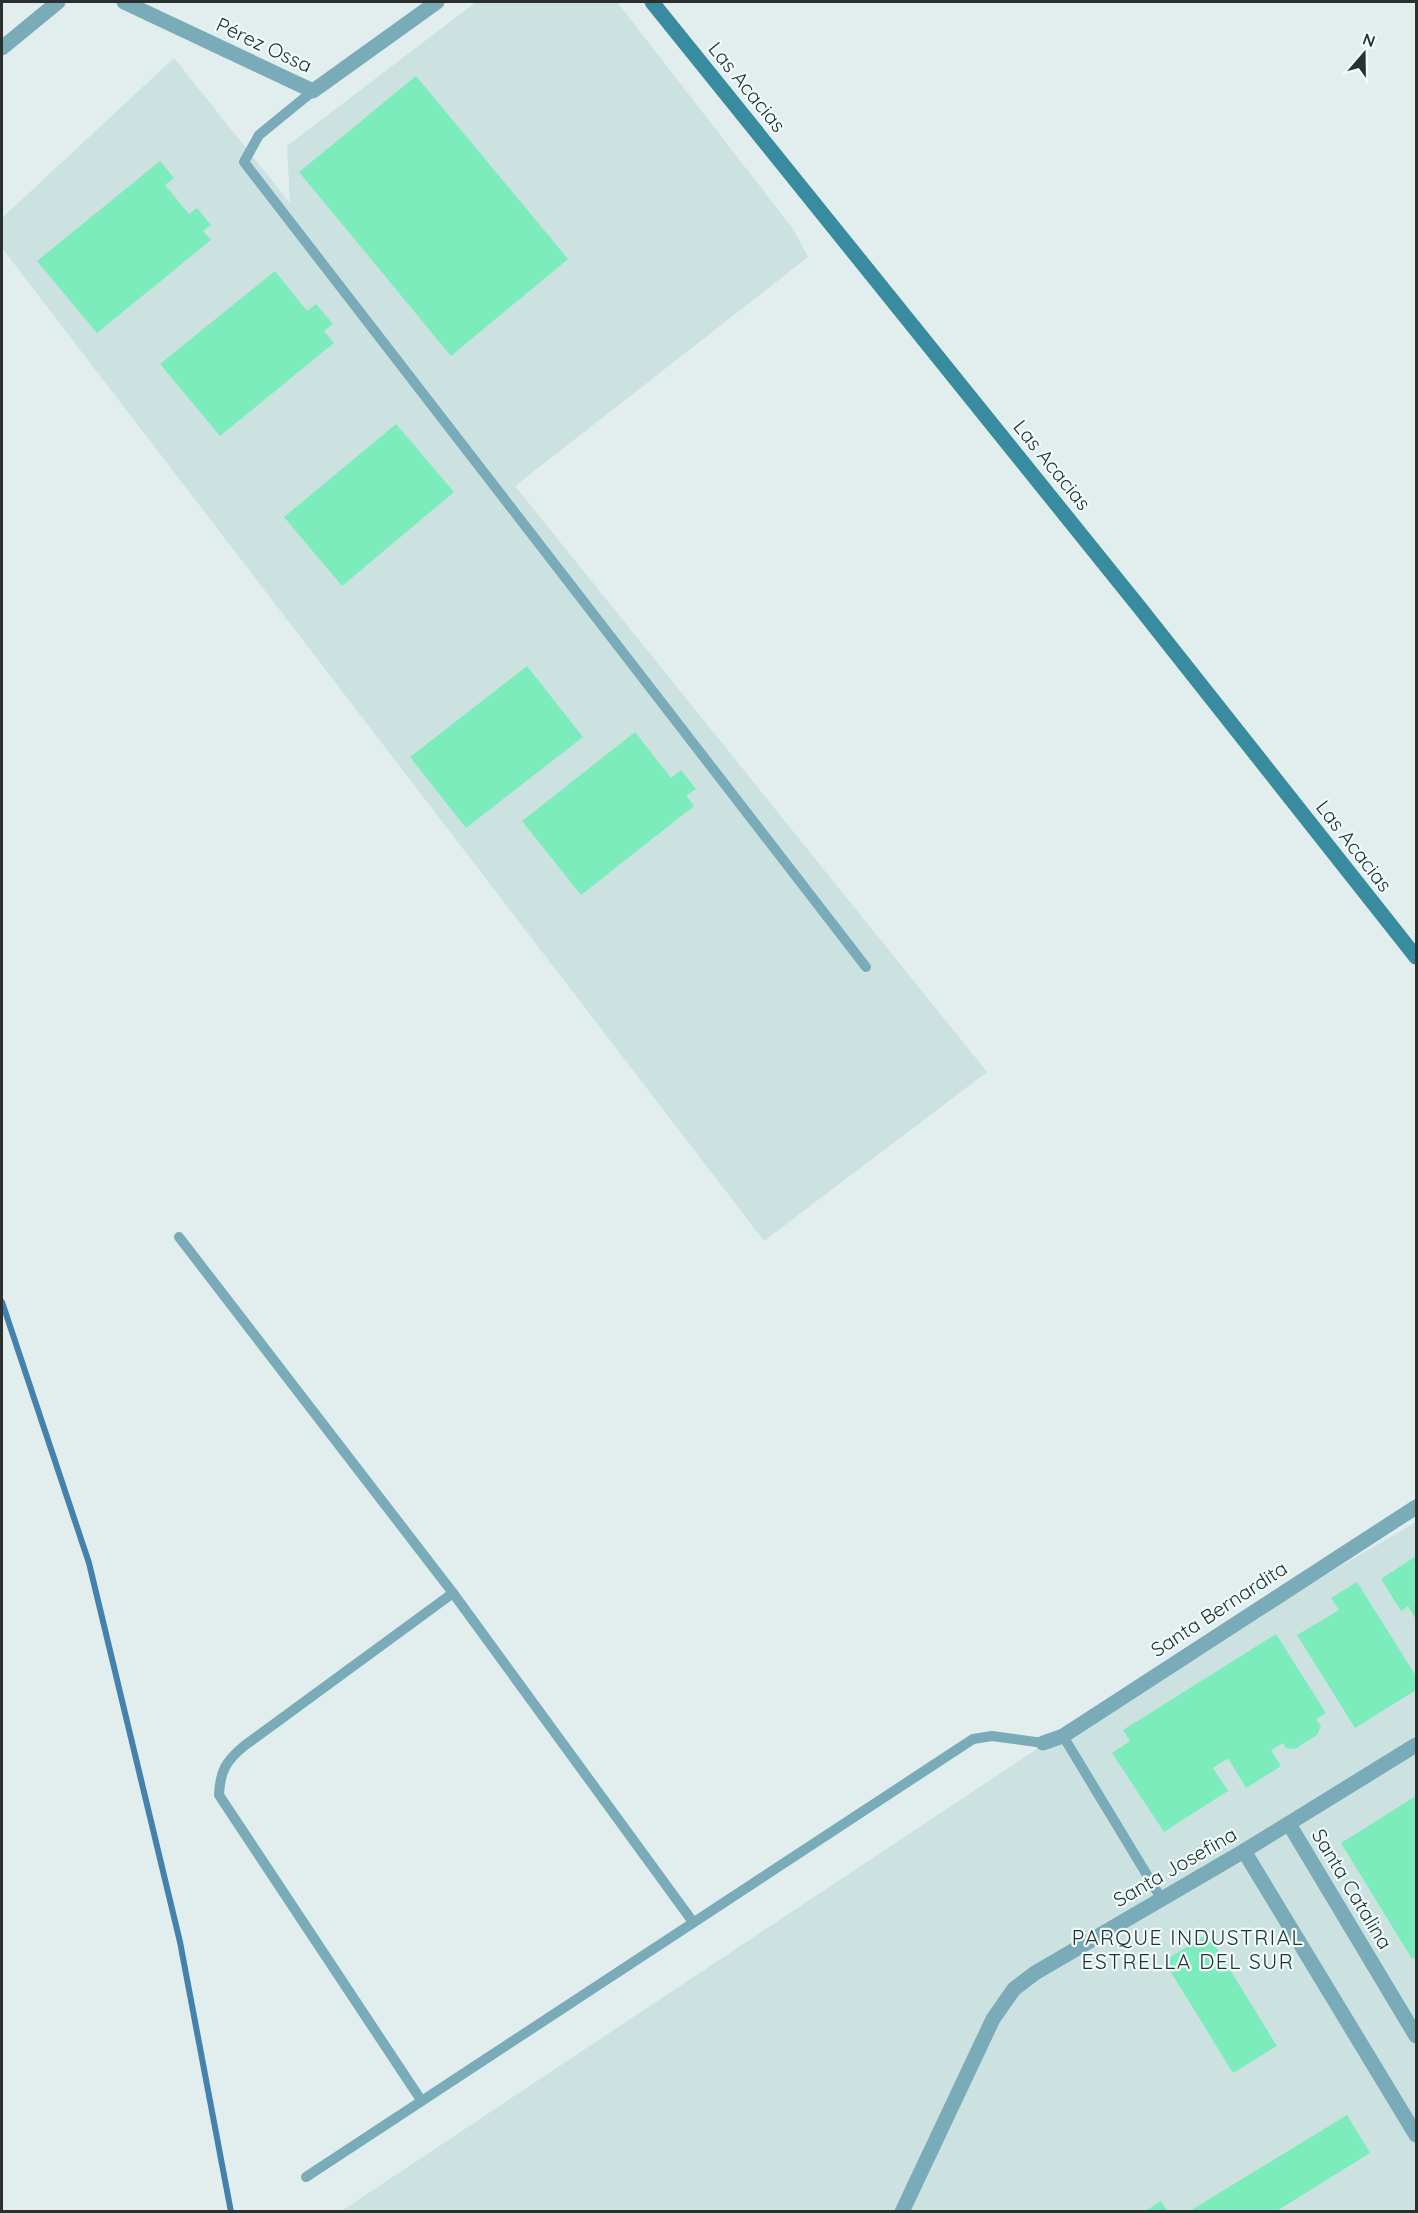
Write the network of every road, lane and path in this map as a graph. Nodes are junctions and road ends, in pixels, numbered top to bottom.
1 (58, 2) edge
2 (124, 2) edge
3 (437, 2) edge
4 (652, 2) edge
5 (2, 48) edge
6 (313, 91) junction
7 (1416, 957) edge
8 (866, 967) dead end
9 (179, 1237) dead end
10 (1416, 1507) edge
11 (453, 1593) junction
12 (1063, 1736) junction
13 (1043, 1743) joint
14 (1416, 1745) edge
15 (1289, 1824) junction
16 (1244, 1851) junction
17 (1161, 1898) junction
18 (693, 1922) junction
19 (1416, 2036) edge
20 (421, 2100) junction
21 (1416, 2135) edge
22 (306, 2177) dead end
23 (902, 2211) edge

1 - 5 street
2 - 6 street, Pérez Ossa
3 - 6 street, Pérez Ossa
4 - 7 main road, Las Acacias
6 - 8 lane
9 - 11 lane
10 - 12 street, Santa Bernardita
11 - 18 lane
11 - 20 lane
12 - 13 street, Santa Bernardita
12 - 17 lane
13 - 18 lane
14 - 15 street, Santa Josefina
15 - 16 street, Santa Josefina
15 - 19 street, Santa Catalina
16 - 17 street, Santa Josefina
16 - 21 street
17 - 23 street, Santa Josefina
18 - 20 lane
20 - 22 lane

